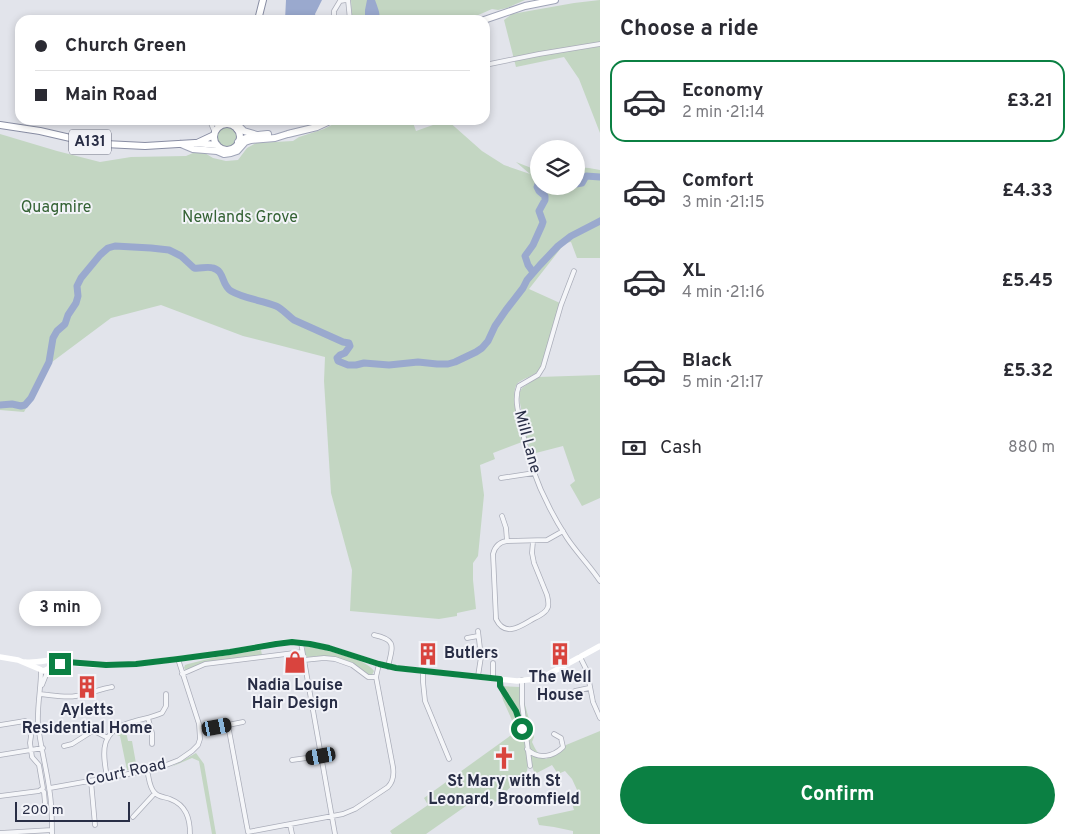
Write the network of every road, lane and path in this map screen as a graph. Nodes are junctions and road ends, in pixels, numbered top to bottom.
1 (263, 0) edge
2 (347, 0) edge
3 (530, 0) edge
4 (555, 0) edge
5 (545, 1) edge
6 (525, 6) junction
7 (259, 15) edge
8 (334, 15) edge
9 (349, 15) edge
10 (490, 18) edge
11 (600, 44) edge
12 (490, 64) edge
13 (0, 124) edge
14 (211, 125) edge
15 (221, 125) edge
16 (236, 125) edge
17 (321, 125) edge
18 (291, 133) junction
19 (215, 134) junction
20 (258, 135) junction
21 (238, 142) junction
22 (195, 143) junction
23 (181, 144) junction
24 (218, 145) junction
25 (574, 271) dead end
26 (534, 473) junction
27 (501, 478) dead end
28 (502, 516) dead end
29 (563, 531) junction
30 (507, 541) junction
31 (532, 541) junction
32 (600, 581) edge
33 (374, 635) dead end
34 (467, 638) dead end
35 (301, 643) junction
36 (600, 646) edge
37 (302, 652) junction
38 (0, 657) edge
39 (580, 657) junction
40 (178, 659) junction
41 (304, 660) junction
42 (45, 661) junction
43 (26, 662) junction
44 (67, 662) junction
45 (493, 663) dead end
46 (379, 664) junction
47 (388, 667) junction
48 (40, 669) junction
49 (49, 669) junction
50 (423, 672) junction
51 (182, 674) junction
52 (478, 676) junction
53 (376, 677) junction
54 (493, 678) junction
55 (500, 679) junction
56 (522, 680) junction
57 (112, 687) dead end
58 (589, 688) junction
59 (40, 692) junction
60 (166, 694) dead end
61 (563, 696) dead end
62 (522, 699) junction
63 (598, 710) edge
64 (516, 711) junction
65 (148, 718) junction
66 (600, 718) edge
67 (243, 722) dead end
68 (0, 724) edge
69 (228, 725) junction
70 (200, 729) junction
71 (526, 734) junction
72 (554, 734) dead end
73 (108, 738) junction
74 (152, 744) dead end
75 (64, 746) dead end
76 (42, 748) junction
77 (527, 749) junction
78 (31, 750) junction
79 (0, 755) edge
80 (321, 756) junction
81 (449, 759) dead end
82 (292, 760) dead end
83 (530, 766) dead end
84 (147, 770) junction
85 (107, 777) junction
86 (91, 781) junction
87 (50, 788) junction
88 (42, 790) junction
89 (155, 793) junction
90 (0, 796) edge
91 (45, 803) dead end
92 (133, 817) dead end
93 (332, 817) junction
94 (290, 824) junction
95 (95, 825) dead end
96 (52, 832) edge
97 (0, 833) edge
98 (248, 833) edge
99 (190, 834) edge
100 (292, 834) edge
101 (335, 834) edge

1 - 7 main road
2 - 8 street
2 - 9 street
3 - 6 main road
4 - 5 main road
5 - 6 main road
6 - 10 main road
11 - 12 street
13 - 23 main road, A131
14 - 19 street
15 - 19 main road
16 - 20 main road
16 - 21 main road
17 - 18 main road
18 - 20 main road
18 - 23 main road
19 - 22 main road, A131
19 - 24 main road
20 - 21 main road
21 - 24 main road
22 - 23 main road, A131
22 - 24 main road, A131
25 - 26 street, Mill Lane
26 - 27 street
26 - 29 street, Mill Lane
28 - 30 street
29 - 31 street
29 - 32 street, Mill Lane
30 - 31 street
30 - 31 street
33 - 47 street
34 - 52 street
35 - 37 street
35 - 40 main road
35 - 46 main road
36 - 39 main road
37 - 41 street
37 - 51 street
38 - 43 main road
39 - 56 main road
39 - 58 street
40 - 44 main road
40 - 51 street
41 - 53 street
41 - 80 street
42 - 43 main road
42 - 44 main road
42 - 48 main road
42 - 49 main road
43 - 48 main road
44 - 49 main road
45 - 54 street
46 - 47 main road
46 - 53 street
47 - 50 main road
48 - 49 main road
48 - 59 street
49 - 59 street
50 - 52 main road
50 - 81 street
51 - 70 street
52 - 54 main road
53 - 93 street
54 - 55 main road
55 - 56 main road
55 - 64 street
56 - 62 street
57 - 59 street
58 - 61 street
58 - 63 street
59 - 76 street
60 - 65 street
62 - 64 street
62 - 71 street
63 - 66 street
64 - 71 street
65 - 73 street
65 - 74 street
67 - 69 street
68 - 78 street
69 - 70 street
69 - 98 street
70 - 84 street, Court Road
71 - 77 street
72 - 77 street
73 - 75 street
73 - 85 street
76 - 78 street
76 - 87 street
77 - 83 street
78 - 79 street
78 - 88 street
80 - 82 street
80 - 93 street
84 - 85 street, Court Road
84 - 89 street
85 - 86 street, Court Road
86 - 87 street, Court Road
86 - 95 street
87 - 96 street
88 - 90 street
88 - 91 street
89 - 92 street
89 - 99 street
93 - 94 street
93 - 101 street
94 - 98 street
94 - 100 street
96 - 97 street

